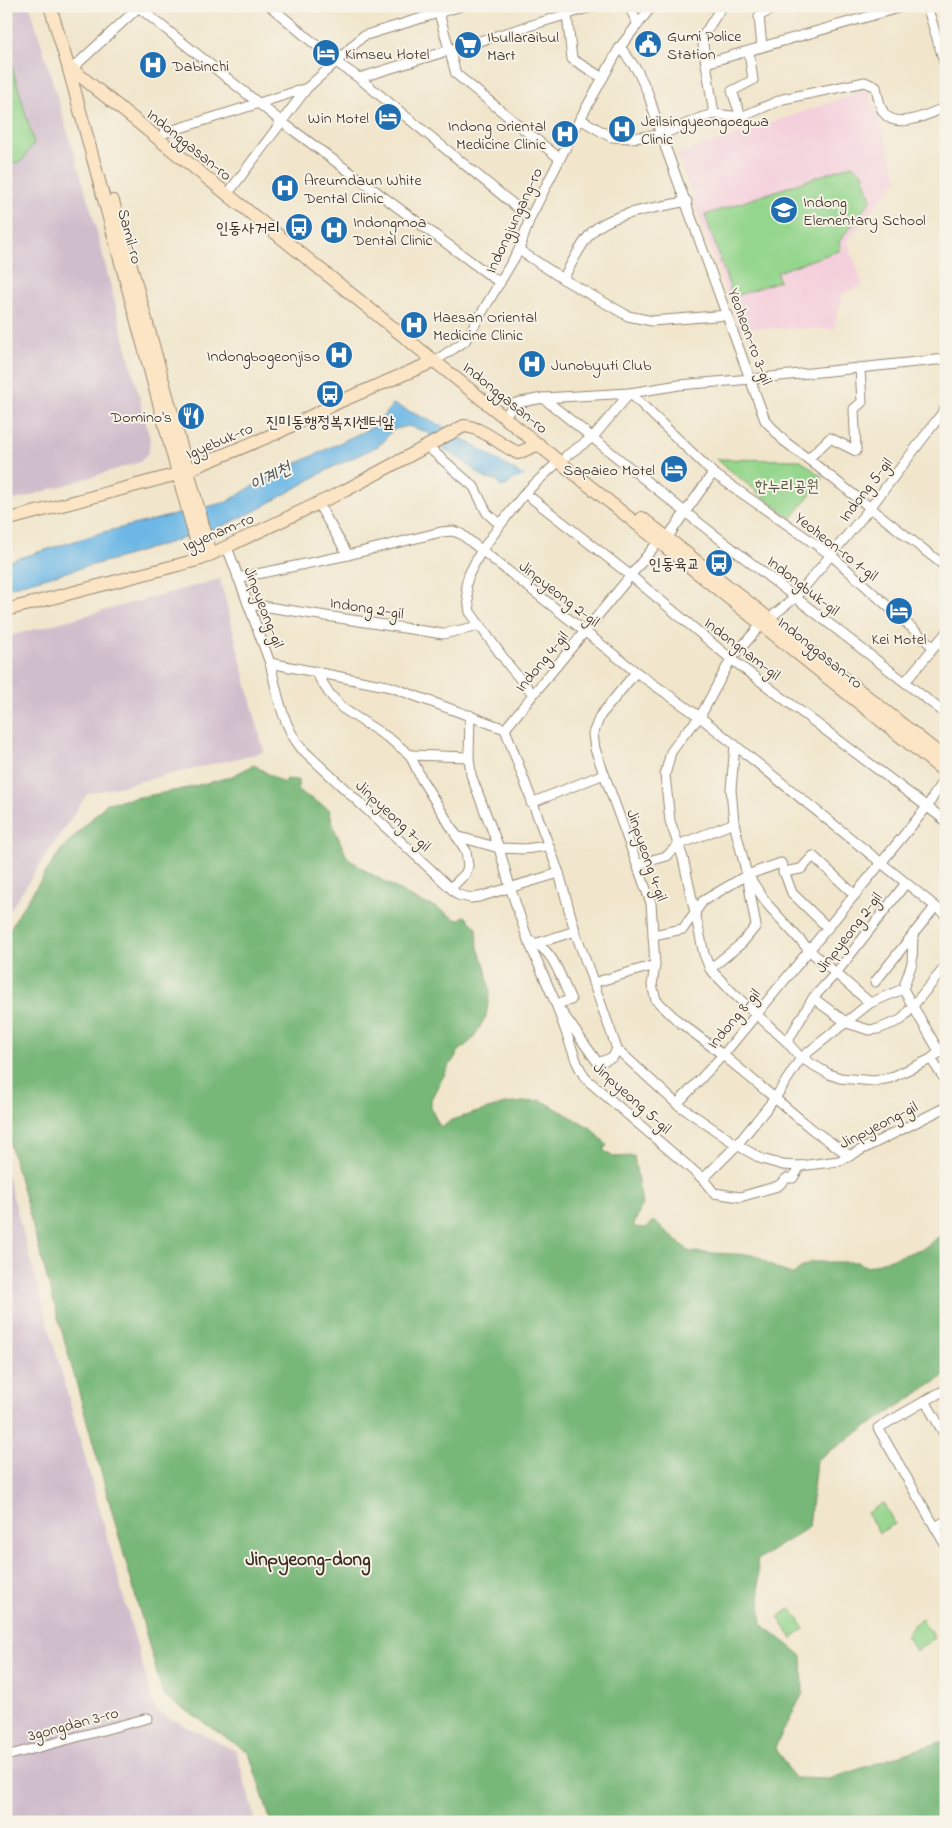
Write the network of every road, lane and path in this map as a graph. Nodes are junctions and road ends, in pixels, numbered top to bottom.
1 (50, 6) edge
2 (58, 6) edge
3 (270, 6) edge
4 (461, 6) edge
5 (594, 6) edge
6 (629, 6) edge
7 (652, 6) edge
8 (722, 6) edge
9 (778, 6) edge
10 (905, 6) edge
11 (927, 6) edge
12 (138, 7) edge
13 (438, 9) edge
14 (567, 14) junction
15 (638, 25) junction
16 (620, 47) junction
17 (762, 47) junction
18 (449, 51) junction
19 (749, 52) junction
20 (336, 62) junction
21 (706, 64) junction
22 (946, 68) edge
23 (74, 69) junction
24 (359, 78) junction
25 (603, 78) junction
26 (307, 88) junction
27 (258, 103) junction
28 (946, 107) edge
29 (714, 114) junction
30 (741, 117) junction
31 (580, 119) junction
32 (282, 122) junction
33 (164, 134) junction
34 (661, 135) junction
35 (559, 158) junction
36 (232, 188) junction
37 (687, 201) junction
38 (530, 218) junction
39 (519, 250) junction
40 (563, 278) junction
41 (500, 283) junction
42 (728, 316) junction
43 (946, 358) edge
44 (438, 359) junction
45 (860, 368) junction
46 (752, 379) junction
47 (630, 393) junction
48 (543, 398) junction
49 (946, 408) edge
50 (509, 411) junction
51 (593, 437) junction
52 (539, 444) junction
53 (428, 446) junction
54 (562, 459) junction
55 (808, 459) junction
56 (183, 472) junction
57 (713, 473) junction
58 (525, 493) junction
59 (318, 502) junction
60 (870, 508) junction
61 (685, 512) junction
62 (6, 520) edge
63 (504, 520) junction
64 (662, 540) junction
65 (227, 547) junction
66 (481, 551) junction
67 (348, 555) junction
68 (831, 555) junction
69 (206, 557) junction
70 (946, 567) edge
71 (630, 575) junction
72 (238, 578) junction
73 (796, 597) junction
74 (248, 604) junction
75 (6, 610) edge
76 (765, 622) junction
77 (479, 626) junction
78 (585, 632) junction
79 (946, 632) edge
80 (933, 647) junction
81 (731, 659) junction
82 (270, 662) junction
83 (315, 670) junction
84 (636, 672) junction
85 (905, 682) junction
86 (533, 694) junction
87 (946, 714) edge
88 (470, 715) junction
89 (700, 717) junction
90 (505, 729) junction
91 (735, 745) junction
92 (410, 755) junction
93 (469, 757) junction
94 (946, 759) edge
95 (604, 774) junction
96 (946, 774) edge
97 (532, 803) junction
98 (927, 806) junction
99 (946, 821) edge
100 (734, 823) junction
101 (456, 836) junction
102 (678, 845) junction
103 (548, 846) junction
104 (499, 848) junction
105 (881, 863) junction
106 (638, 864) junction
107 (782, 867) junction
108 (559, 873) junction
109 (747, 875) junction
110 (906, 883) junction
111 (510, 887) junction
112 (451, 888) junction
113 (854, 895) junction
114 (935, 906) junction
115 (946, 915) edge
116 (694, 916) junction
117 (828, 928) junction
118 (575, 930) junction
119 (913, 934) junction
120 (653, 935) junction
121 (528, 940) junction
122 (538, 943) junction
123 (809, 950) junction
124 (655, 965) junction
125 (946, 966) edge
126 (710, 968) junction
127 (836, 973) junction
128 (876, 982) dead end
129 (593, 983) junction
130 (903, 989) junction
131 (813, 998) junction
132 (870, 1003) junction
133 (556, 1004) junction
134 (913, 1006) junction
135 (756, 1014) junction
136 (846, 1023) junction
137 (787, 1042) junction
138 (617, 1049) junction
139 (943, 1049) edge
140 (723, 1055) junction
141 (801, 1058) junction
142 (931, 1059) junction
143 (946, 1081) edge
144 (775, 1098) junction
145 (677, 1104) junction
146 (946, 1106) edge
147 (737, 1145) junction
148 (850, 1156) junction
149 (800, 1166) junction
150 (703, 1179) junction
151 (946, 1392) edge
152 (925, 1401) junction
153 (946, 1437) edge
154 (946, 1521) edge
155 (935, 1527) junction
156 (946, 1546) edge
157 (148, 1718) dead end
158 (6, 1756) edge

1 - 23 main road, Samil-ro
2 - 23 main road, Samil-ro
3 - 20 street
4 - 13 street, Indonggasan-ro
5 - 14 street
6 - 15 street
7 - 15 street, Indongjungang-ro
8 - 21 street
9 - 17 street
10 - 17 street
11 - 22 street
12 - 23 street
12 - 27 street
13 - 18 street
13 - 20 street, Indonggasan-ro
14 - 18 street
14 - 25 street
15 - 16 street, Indongjungang-ro
16 - 25 street, Indongjungang-ro
16 - 34 street, Yeoheon-ro 3-gil
17 - 19 street
18 - 24 street
18 - 35 street
19 - 21 street
19 - 30 street
20 - 24 street
20 - 26 street, Indonggasan-ro
21 - 29 street
23 - 33 main road, Indonggasan-ro
23 - 44 main road, Indonggasan-ro
23 - 56 main road, Samil-ro
24 - 38 street
25 - 31 street, Indongjungang-ro
26 - 27 street, Indonggasan-ro
26 - 32 street, Indonggasan-ro
27 - 32 street
27 - 33 street, Indonggasan-ro
28 - 30 street
29 - 30 street
29 - 34 street
31 - 34 street
31 - 35 street, Indongjungang-ro
32 - 36 street, Indonggasan-ro
32 - 41 street
33 - 36 main road, Indonggasan-ro
34 - 37 street, Yeoheon-ro 3-gil
35 - 38 street, Indongjungang-ro
36 - 44 main road, Indonggasan-ro
37 - 40 street
37 - 42 street, Yeoheon-ro 3-gil
38 - 39 street, Indongjungang-ro
39 - 40 street
39 - 41 street, Indongjungang-ro
40 - 42 street
41 - 44 street, Indongjungang-ro
42 - 46 street, Yeoheon-ro 3-gil
43 - 45 street
44 - 50 main road, Indonggasan-ro
44 - 52 main road, Indonggasan-ro
44 - 56 main road, Igyebuk-ro
45 - 46 street
45 - 55 street
46 - 47 street
46 - 55 street, Yeoheon-ro 3-gil
47 - 48 street
47 - 51 street
47 - 57 street, Yeoheon-ro 1-gil
48 - 50 street
48 - 51 street, Indongbuk-gil
49 - 60 street, Indong 5-gil
50 - 54 main road, Indonggasan-ro
51 - 54 street
51 - 61 street, Indongbuk-gil
52 - 53 main road, Igyenam-ro
52 - 54 main road, Indonggasan-ro
53 - 59 main road, Igyenam-ro
53 - 63 street
54 - 58 street
54 - 64 main road, Indonggasan-ro
55 - 60 street, Yeoheon-ro 3-gil
56 - 62 main road, Igyebuk-ro
56 - 69 main road, Samil-ro
57 - 61 street
57 - 68 street, Yeoheon-ro 1-gil
58 - 63 street
58 - 71 street, Indongnam-gil
59 - 65 main road, Igyenam-ro
59 - 67 street
60 - 68 street, Indong 5-gil
60 - 70 street, Yeoheon-ro 3-gil
61 - 64 street, Indong 4-gil
61 - 73 street, Indongbuk-gil
63 - 66 street
64 - 71 street, Indong 4-gil
64 - 76 main road, Indonggasan-ro
65 - 69 main road, Igyenam-ro
65 - 72 street, Jinpyeong-gil
66 - 67 street, Jinpyeong 2-gil
66 - 77 street
66 - 78 street, Jinpyeong 2-gil
67 - 72 street, Jinpyeong 2-gil
68 - 73 street, Indong 5-gil
68 - 80 street, Yeoheon-ro 1-gil
69 - 75 main road, Igyenam-ro
71 - 78 street, Indong 4-gil
71 - 81 street, Indongnam-gil
72 - 74 street, Jinpyeong-gil
73 - 76 street, Indong 5-gil
73 - 85 street, Indongbuk-gil
74 - 77 street, Indong 2-gil
74 - 82 street, Jinpyeong-gil
76 - 81 street, Indong 5-gil
76 - 94 main road, Indonggasan-ro
76 - 96 main road, Indonggasan-ro
77 - 86 street
78 - 84 street, Jinpyeong 2-gil
78 - 86 street, Indong 4-gil
79 - 80 street
80 - 85 street
81 - 89 street, Indong 5-gil
81 - 98 street, Indongnam-gil
82 - 83 street, Jinpyeong-gil
82 - 112 street, Jinpyeong 7-gil
83 - 88 street, Jinpyeong-gil
83 - 92 street
84 - 89 street, Jinpyeong 2-gil
84 - 95 street, Jinpyeong 4-gil
85 - 87 street, Indongbuk-gil
86 - 90 street, Indong 4-gil
88 - 90 street, Jinpyeong-gil
88 - 93 street
89 - 91 street, Jinpyeong 2-gil
89 - 102 street, Indong 5-gil
90 - 97 street, Jinpyeong-gil
91 - 100 street
91 - 105 street, Jinpyeong 2-gil
92 - 93 street
92 - 101 street
93 - 104 street
95 - 97 street
95 - 106 street, Jinpyeong 4-gil
96 - 98 street, Indong 8-gil
97 - 103 street, Jinpyeong-gil
98 - 99 street, Indongnam-gil
98 - 105 street, Indong 8-gil
100 - 102 street
100 - 109 street
101 - 104 street
101 - 112 street
102 - 106 street
102 - 116 street, Indong 5-gil
103 - 104 street
103 - 108 street, Jinpyeong-gil
104 - 111 street
105 - 110 street, Jinpyeong 2-gil
105 - 113 street, Indong 8-gil
106 - 120 street, Jinpyeong 4-gil
107 - 109 street
107 - 113 street
107 - 117 street
108 - 111 street, Jinpyeong 7-gil
108 - 118 street, Jinpyeong-gil
109 - 116 street
109 - 123 street
109 - 126 street
110 - 114 street, Jinpyeong 2-gil
110 - 127 street, Jinpyeong 2-gil
111 - 112 street, Jinpyeong 7-gil
111 - 121 street, Jinpyeong 5-gil
113 - 117 street, Indong 8-gil
114 - 115 street, Jinpyeong 2-gil
114 - 119 street
116 - 120 street
116 - 126 street, Indong 5-gil
117 - 123 street, Indong 8-gil
118 - 122 street
118 - 129 street, Jinpyeong-gil
119 - 128 street
119 - 130 street
120 - 124 street, Jinpyeong 4-gil
121 - 122 street
121 - 133 street, Jinpyeong 5-gil
122 - 133 street
123 - 127 street
123 - 135 street, Indong 8-gil
124 - 129 street
124 - 140 street, Jinpyeong 4-gil
125 - 134 street
126 - 135 street
127 - 131 street, Jinpyeong 2-gil
127 - 132 street
129 - 138 street, Jinpyeong-gil
130 - 132 street
130 - 134 street
131 - 136 street
131 - 137 street, Jinpyeong 2-gil
132 - 136 street
133 - 138 street
133 - 150 street, Jinpyeong 5-gil
134 - 136 street
134 - 139 street
135 - 137 street
135 - 140 street, Indong 8-gil
136 - 141 street
137 - 141 street
138 - 145 street, Jinpyeong-gil
139 - 142 street
140 - 144 street, Jinpyeong 4-gil
140 - 145 street, Indong 8-gil
141 - 142 street
141 - 144 street
142 - 143 street
144 - 147 street
144 - 148 street, Jinpyeong 4-gil
145 - 147 street, Jinpyeong-gil
146 - 148 street, Jinpyeong-gil
147 - 149 street, Jinpyeong-gil
147 - 150 street
148 - 149 street, Jinpyeong-gil
149 - 150 street, Jinpyeong 5-gil
151 - 152 street
152 - 153 street
152 - 155 street
154 - 155 street
155 - 156 street
157 - 158 street, 3gongdan 3-ro

